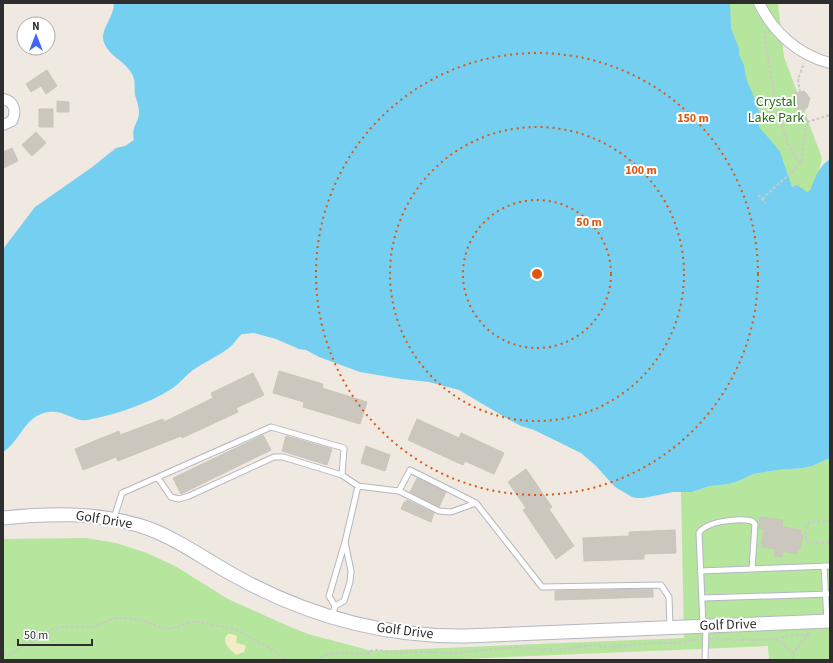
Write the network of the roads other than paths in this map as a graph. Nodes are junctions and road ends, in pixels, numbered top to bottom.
1 (761, 7) edge
2 (830, 63) edge
3 (3, 99) edge
4 (3, 126) edge
5 (342, 475) junction
6 (158, 478) junction
7 (358, 486) junction
8 (399, 491) junction
9 (476, 502) junction
10 (3, 518) edge
11 (114, 519) junction
12 (345, 542) junction
13 (824, 566) junction
14 (830, 566) edge
15 (752, 569) junction
16 (700, 571) junction
17 (828, 594) edge
18 (703, 598) junction
19 (334, 612) junction
20 (825, 622) edge
21 (705, 626) junction
22 (670, 628) junction
23 (705, 660) edge

1 - 2 street
3 - 4 street
5 - 6 lane
5 - 6 lane
5 - 7 lane
6 - 11 lane
7 - 8 lane
7 - 12 lane
8 - 9 lane
8 - 9 lane
9 - 22 lane
10 - 11 street, Golf Drive
11 - 19 street, Golf Drive
12 - 19 lane
12 - 19 lane
13 - 14 lane
13 - 15 lane
13 - 17 lane
15 - 16 lane
15 - 16 lane
16 - 18 lane
17 - 18 lane
17 - 20 lane
18 - 21 lane
19 - 22 street, Golf Drive
20 - 21 street, Golf Drive
21 - 22 street, Golf Drive
21 - 23 lane

